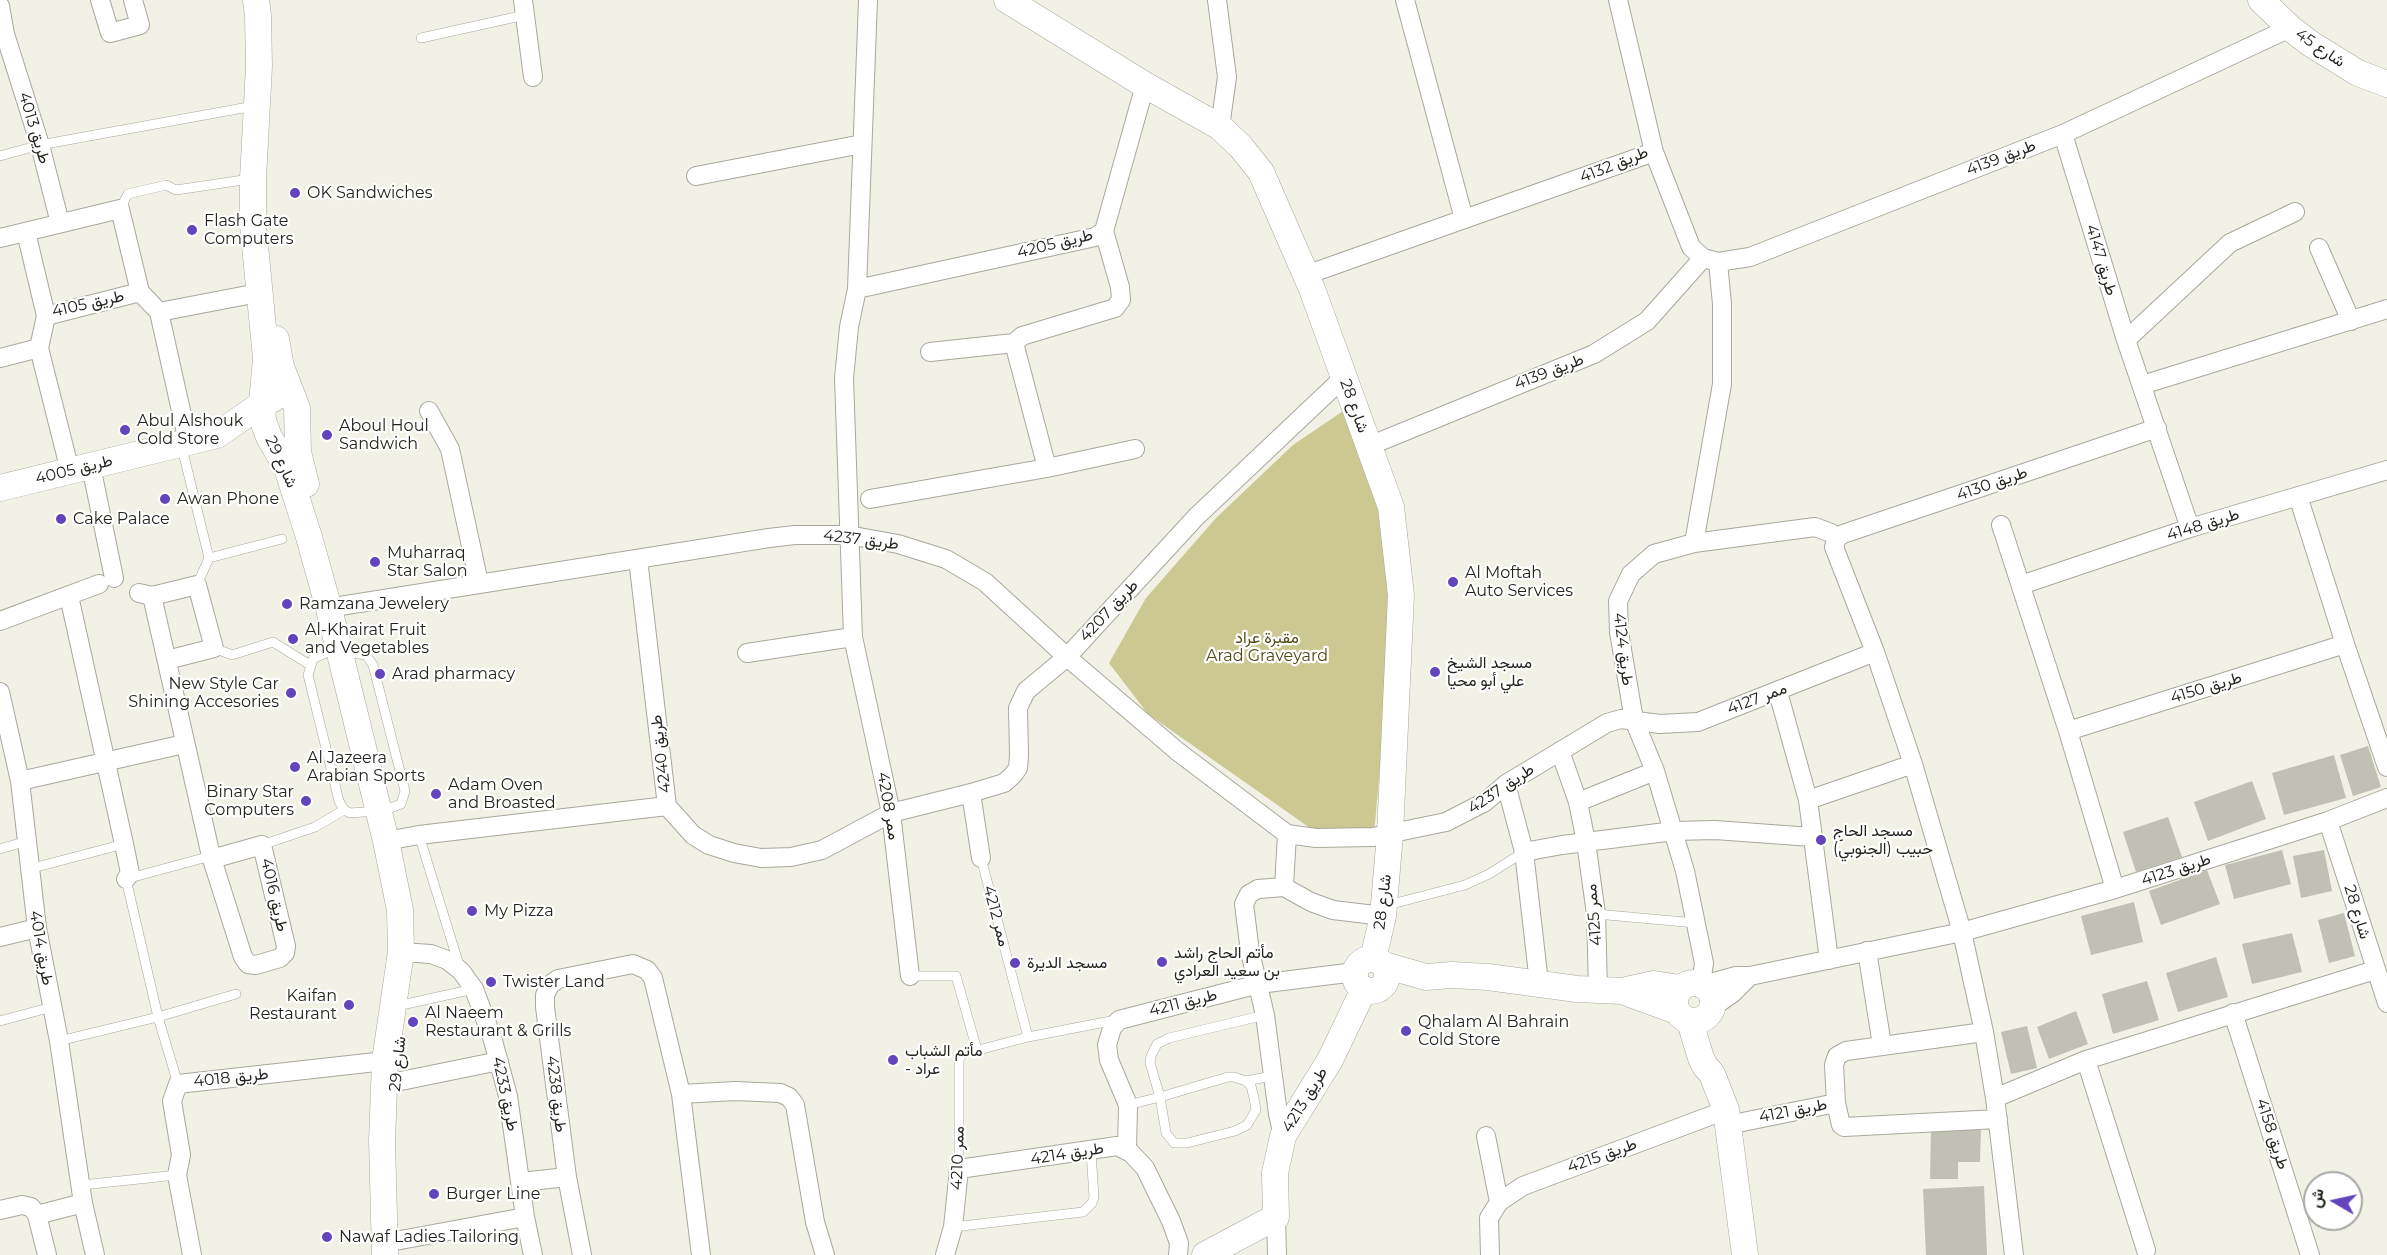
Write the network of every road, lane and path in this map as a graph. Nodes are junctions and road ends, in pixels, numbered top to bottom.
1 (100, 0) edge
2 (133, 0) edge
3 (255, 0) edge
4 (271, 0) edge
5 (868, 0) edge
6 (1008, 0) edge
7 (1217, 0) edge
8 (1405, 0) edge
9 (1618, 0) edge
10 (2262, 0) edge
11 (0, 6) edge
12 (524, 7) edge
13 (2290, 28) junction
14 (3, 35) edge
15 (421, 38) dead end
16 (533, 77) dead end
17 (2387, 84) edge
18 (1144, 85) junction
19 (257, 106) junction
20 (1220, 127) junction
21 (2063, 134) junction
22 (862, 144) junction
23 (40, 145) junction
24 (1654, 152) junction
25 (0, 156) edge
26 (696, 176) dead end
27 (253, 178) junction
28 (120, 208) junction
29 (2295, 212) dead end
30 (1464, 219) junction
31 (60, 223) junction
32 (1104, 231) junction
33 (26, 232) junction
34 (0, 238) edge
35 (2319, 248) dead end
36 (1711, 260) junction
37 (1306, 275) junction
38 (857, 289) junction
39 (140, 292) junction
40 (258, 293) junction
41 (2387, 309) edge
42 (159, 312) junction
43 (46, 316) junction
44 (2351, 321) junction
45 (2126, 340) junction
46 (1014, 343) junction
47 (39, 348) junction
48 (930, 351) dead end
49 (0, 358) edge
50 (1343, 378) junction
51 (2142, 385) junction
52 (294, 399) junction
53 (262, 404) junction
54 (429, 411) dead end
55 (298, 428) junction
56 (2157, 429) junction
57 (217, 435) junction
58 (269, 437) junction
59 (184, 443) junction
60 (1369, 446) junction
61 (1135, 449) dead end
62 (1047, 468) junction
63 (80, 469) junction
64 (2387, 470) edge
65 (0, 488) edge
66 (2298, 496) junction
67 (870, 499) dead end
68 (2001, 525) dead end
69 (2190, 528) junction
70 (848, 535) junction
71 (282, 539) dead end
72 (1694, 543) junction
73 (1835, 543) junction
74 (209, 558) junction
75 (638, 559) junction
76 (479, 583) junction
77 (197, 585) junction
78 (2021, 585) junction
79 (69, 596) junction
80 (335, 607) junction
81 (0, 621) edge
82 (853, 637) junction
83 (2345, 644) junction
84 (214, 648) junction
85 (345, 650) junction
86 (1875, 652) junction
87 (747, 653) dead end
88 (1067, 657) junction
89 (167, 660) junction
90 (310, 665) junction
91 (0, 692) edge
92 (1778, 692) junction
93 (1634, 720) junction
94 (2068, 731) junction
95 (184, 744) junction
96 (1560, 751) junction
97 (105, 762) junction
98 (1913, 764) junction
99 (2387, 767) edge
100 (1655, 771) junction
101 (20, 781) junction
102 (1506, 784) junction
103 (971, 793) junction
104 (2387, 798) edge
105 (1808, 800) junction
106 (1578, 802) junction
107 (667, 806) junction
108 (384, 809) junction
109 (345, 810) junction
110 (891, 813) junction
111 (2328, 821) junction
112 (1674, 831) junction
113 (1287, 834) junction
114 (1390, 834) junction
115 (1812, 837) junction
116 (401, 838) junction
117 (27, 841) junction
118 (1586, 842) junction
119 (124, 844) junction
120 (262, 845) junction
121 (0, 849) edge
122 (1524, 852) junction
123 (211, 856) junction
124 (981, 858) joint
125 (29, 868) junction
126 (126, 879) junction
127 (1284, 887) junction
128 (2115, 889) junction
129 (1383, 911) junction
130 (1596, 914) junction
131 (1696, 923) junction
132 (37, 928) junction
133 (1962, 932) junction
134 (0, 937) edge
135 (1868, 951) junction
136 (408, 952) junction
137 (1829, 960) junction
138 (460, 970) junction
139 (2375, 970) junction
140 (1372, 974) junction
141 (910, 976) joint
142 (1539, 983) junction
143 (1259, 984) junction
144 (474, 988) junction
145 (1610, 990) junction
146 (236, 994) dead end
147 (1695, 999) junction
148 (2387, 1003) edge
149 (406, 1004) junction
150 (52, 1007) junction
151 (2234, 1013) junction
152 (1264, 1015) junction
153 (158, 1017) junction
154 (1119, 1020) junction
155 (0, 1021) edge
156 (1984, 1032) junction
157 (1028, 1037) junction
158 (58, 1041) junction
159 (1881, 1045) junction
160 (977, 1050) junction
161 (959, 1059) joint
162 (2086, 1060) junction
163 (499, 1061) junction
164 (391, 1072) junction
165 (1272, 1076) junction
166 (1246, 1081) junction
167 (178, 1084) junction
168 (681, 1094) junction
169 (1160, 1097) junction
170 (1995, 1098) junction
171 (1836, 1103) junction
172 (1128, 1105) junction
173 (1727, 1117) junction
174 (1998, 1119) junction
175 (1283, 1136) junction
176 (1486, 1136) dead end
177 (1127, 1150) junction
178 (1090, 1152) junction
179 (959, 1169) junction
180 (177, 1176) junction
181 (567, 1177) junction
182 (521, 1182) junction
183 (83, 1194) junction
184 (0, 1210) edge
185 (1494, 1210) junction
186 (37, 1215) junction
187 (525, 1217) junction
188 (1276, 1217) junction
189 (953, 1227) junction
190 (392, 1250) edge
191 (2146, 1250) dead end
192 (47, 1255) edge
193 (95, 1255) edge
194 (192, 1255) edge
195 (533, 1255) edge
196 (582, 1255) edge
197 (701, 1255) edge
198 (825, 1255) edge
199 (945, 1255) edge
200 (1178, 1255) edge
201 (1205, 1255) edge
202 (1276, 1255) edge
203 (1490, 1255) edge
204 (1745, 1255) edge
205 (2014, 1255) edge
206 (2310, 1255) edge

1 - 2 street
3 - 19 street, شارع 29
4 - 52 street, شارع 29
5 - 22 street
6 - 18 street, شارع 28
7 - 20 street
8 - 30 street
9 - 24 street, طريق 4132
10 - 13 street, شارع 45
11 - 14 street, طريق 4013
12 - 15 lane
12 - 16 street
13 - 17 street, شارع 45
13 - 21 street, طريق 4139
14 - 23 street, طريق 4013
18 - 20 street, شارع 28
18 - 32 street, طريق 4205
19 - 23 lane
19 - 27 street, شارع 29
20 - 37 street, شارع 28
21 - 36 street, طريق 4139
21 - 45 street, طريق 4147
22 - 26 street
22 - 38 street
23 - 25 lane
23 - 31 street, طريق 4013
24 - 30 street, طريق 4132
24 - 36 street
27 - 28 lane
27 - 40 street, شارع 29
28 - 31 street
28 - 39 street, طريق 4105
29 - 45 street
30 - 37 street, طريق 4132
31 - 33 street
32 - 38 street, طريق 4205
32 - 46 street
33 - 34 street
33 - 43 street, طريق 4105
35 - 44 street
36 - 60 street, طريق 4139
36 - 72 street
37 - 50 street, شارع 28
38 - 70 street
39 - 42 street
39 - 43 street, طريق 4105
40 - 42 street
40 - 53 street, شارع 29
41 - 44 street
42 - 59 street
43 - 47 street
44 - 51 street
45 - 51 street, طريق 4147
46 - 48 street
46 - 62 street
47 - 49 street
47 - 63 street
50 - 60 street, شارع 28
50 - 88 street, طريق 4207
51 - 56 street, طريق 4147
52 - 53 street, طريق 4005
52 - 55 street, شارع 29
53 - 57 street, طريق 4005
53 - 58 street, شارع 29
54 - 76 street
55 - 58 street, طريق 4005
55 - 80 street, شارع 29
56 - 69 street, طريق 4147
56 - 73 street, طريق 4130
57 - 58 street, طريق 4005
57 - 59 street, طريق 4005
58 - 80 street, شارع 29
59 - 63 street, طريق 4005
59 - 74 lane
60 - 114 street, شارع 28
61 - 62 street
62 - 67 street
63 - 65 street, طريق 4005
63 - 79 street
64 - 66 street, طريق 4148
66 - 69 street, طريق 4148
66 - 83 street
68 - 78 street
69 - 78 street, طريق 4148
70 - 75 street, طريق 4237
70 - 82 street, ممر 4208
70 - 88 street, طريق 4237
71 - 74 lane
72 - 73 street, طريق 4124
72 - 93 street, طريق 4124
73 - 86 street
74 - 77 lane
75 - 76 street, طريق 4237
75 - 107 street, طريق 4240
76 - 80 street, طريق 4237
77 - 84 street
77 - 89 street, طريق 4016
78 - 94 street
79 - 81 street
79 - 97 street
80 - 85 street, شارع 29
82 - 87 street
82 - 110 street, ممر 4208
83 - 94 street, طريق 4150
83 - 99 street
84 - 89 street
84 - 90 lane
85 - 90 lane
85 - 108 street, شارع 29
86 - 92 street, ممر 4127
86 - 98 street
88 - 103 street, طريق 4207
88 - 113 street, طريق 4237
89 - 95 street, طريق 4016
90 - 109 lane
91 - 101 street, طريق 4014
92 - 93 street, ممر 4127
92 - 105 street
93 - 96 street, طريق 4237
93 - 100 street, طريق 4124
94 - 128 street
95 - 97 street
95 - 123 street, طريق 4016
96 - 102 street, طريق 4237
96 - 106 street, ممر 4125
97 - 101 street
97 - 119 street
98 - 105 street
98 - 133 street
100 - 106 street
100 - 112 street, طريق 4124
101 - 117 street, طريق 4014
102 - 114 street, طريق 4237
102 - 122 street
103 - 110 street, طريق 4207
103 - 124 street, ممر 4212
104 - 111 street, طريق 4123
105 - 115 street
106 - 118 street, ممر 4125
107 - 110 street, طريق 4240
107 - 116 street
108 - 109 lane
108 - 116 street, شارع 29
109 - 120 lane
110 - 141 street, ممر 4208
111 - 128 street, طريق 4123
111 - 139 street, شارع 28
112 - 115 street
112 - 118 street
112 - 131 street, طريق 4124
113 - 114 street, طريق 4237
113 - 127 street
114 - 129 street, شارع 28
115 - 137 street
116 - 136 street, شارع 29
116 - 138 lane
117 - 121 lane
117 - 125 street, طريق 4014
118 - 122 street
118 - 130 street, ممر 4125
119 - 125 lane
119 - 126 street
120 - 123 street, طريق 4016
120 - 123 street, طريق 4016
122 - 129 lane
122 - 142 street
123 - 126 lane
124 - 157 lane, ممر 4212
125 - 132 street, طريق 4014
126 - 153 lane
127 - 129 street
127 - 143 street
128 - 133 street, طريق 4123
129 - 140 street, شارع 28
130 - 131 lane
130 - 145 street, ممر 4125
131 - 147 street, طريق 4124
132 - 134 street
132 - 150 street, طريق 4014
133 - 135 street, طريق 4123
133 - 156 street
135 - 137 street, طريق 4123
135 - 159 street
136 - 138 street, طريق 4233
136 - 149 street, شارع 29
136 - 164 street, شارع 29
137 - 147 street, طريق 4123
138 - 144 street, طريق 4233
139 - 148 street, شارع 28
139 - 151 street
140 - 142 street
140 - 143 street, طريق 4211
140 - 175 street, طريق 4213
141 - 160 lane
142 - 145 street
143 - 152 street
143 - 154 street, طريق 4211
144 - 149 lane
144 - 163 street, طريق 4233
145 - 147 street
146 - 153 lane
147 - 173 street
149 - 164 street, شارع 29
150 - 155 lane
150 - 158 street, طريق 4014
151 - 162 street
151 - 206 street, طريق 4158
152 - 165 street
152 - 169 lane
153 - 158 lane
153 - 167 lane
154 - 157 lane, طريق 4211
154 - 172 street
156 - 159 street, طريق 4121
156 - 170 street
157 - 160 lane, طريق 4211
158 - 183 street, طريق 4014
159 - 171 street, طريق 4121
160 - 161 lane, طريق 4211
161 - 179 lane, ممر 4210
162 - 170 street
162 - 191 street
163 - 164 street, طريق 4018
163 - 182 street, طريق 4233
164 - 167 street, طريق 4018
164 - 190 street, شارع 29
165 - 166 lane
165 - 175 street
166 - 169 lane
166 - 169 lane
167 - 180 street, طريق 4018
168 - 181 street, طريق 4238
168 - 197 street, طريق 4238
168 - 198 street
169 - 172 lane
170 - 174 street
171 - 173 street, طريق 4121
171 - 174 street
172 - 177 street
173 - 185 street, طريق 4215
173 - 204 street
174 - 205 street
175 - 188 street, طريق 4213
176 - 185 street
177 - 178 street, طريق 4214
177 - 200 street, طريق 4214
178 - 179 street, طريق 4214
178 - 189 lane
179 - 189 street, ممر 4210
180 - 183 lane
180 - 194 street, طريق 4018
181 - 182 street
181 - 196 street, طريق 4238
182 - 187 street, طريق 4233
183 - 186 street
183 - 193 street, طريق 4014
184 - 186 street
185 - 203 street
186 - 192 street
187 - 190 street
187 - 195 street, طريق 4233
188 - 201 street
188 - 202 street, طريق 4213
189 - 199 street, ممر 4210

